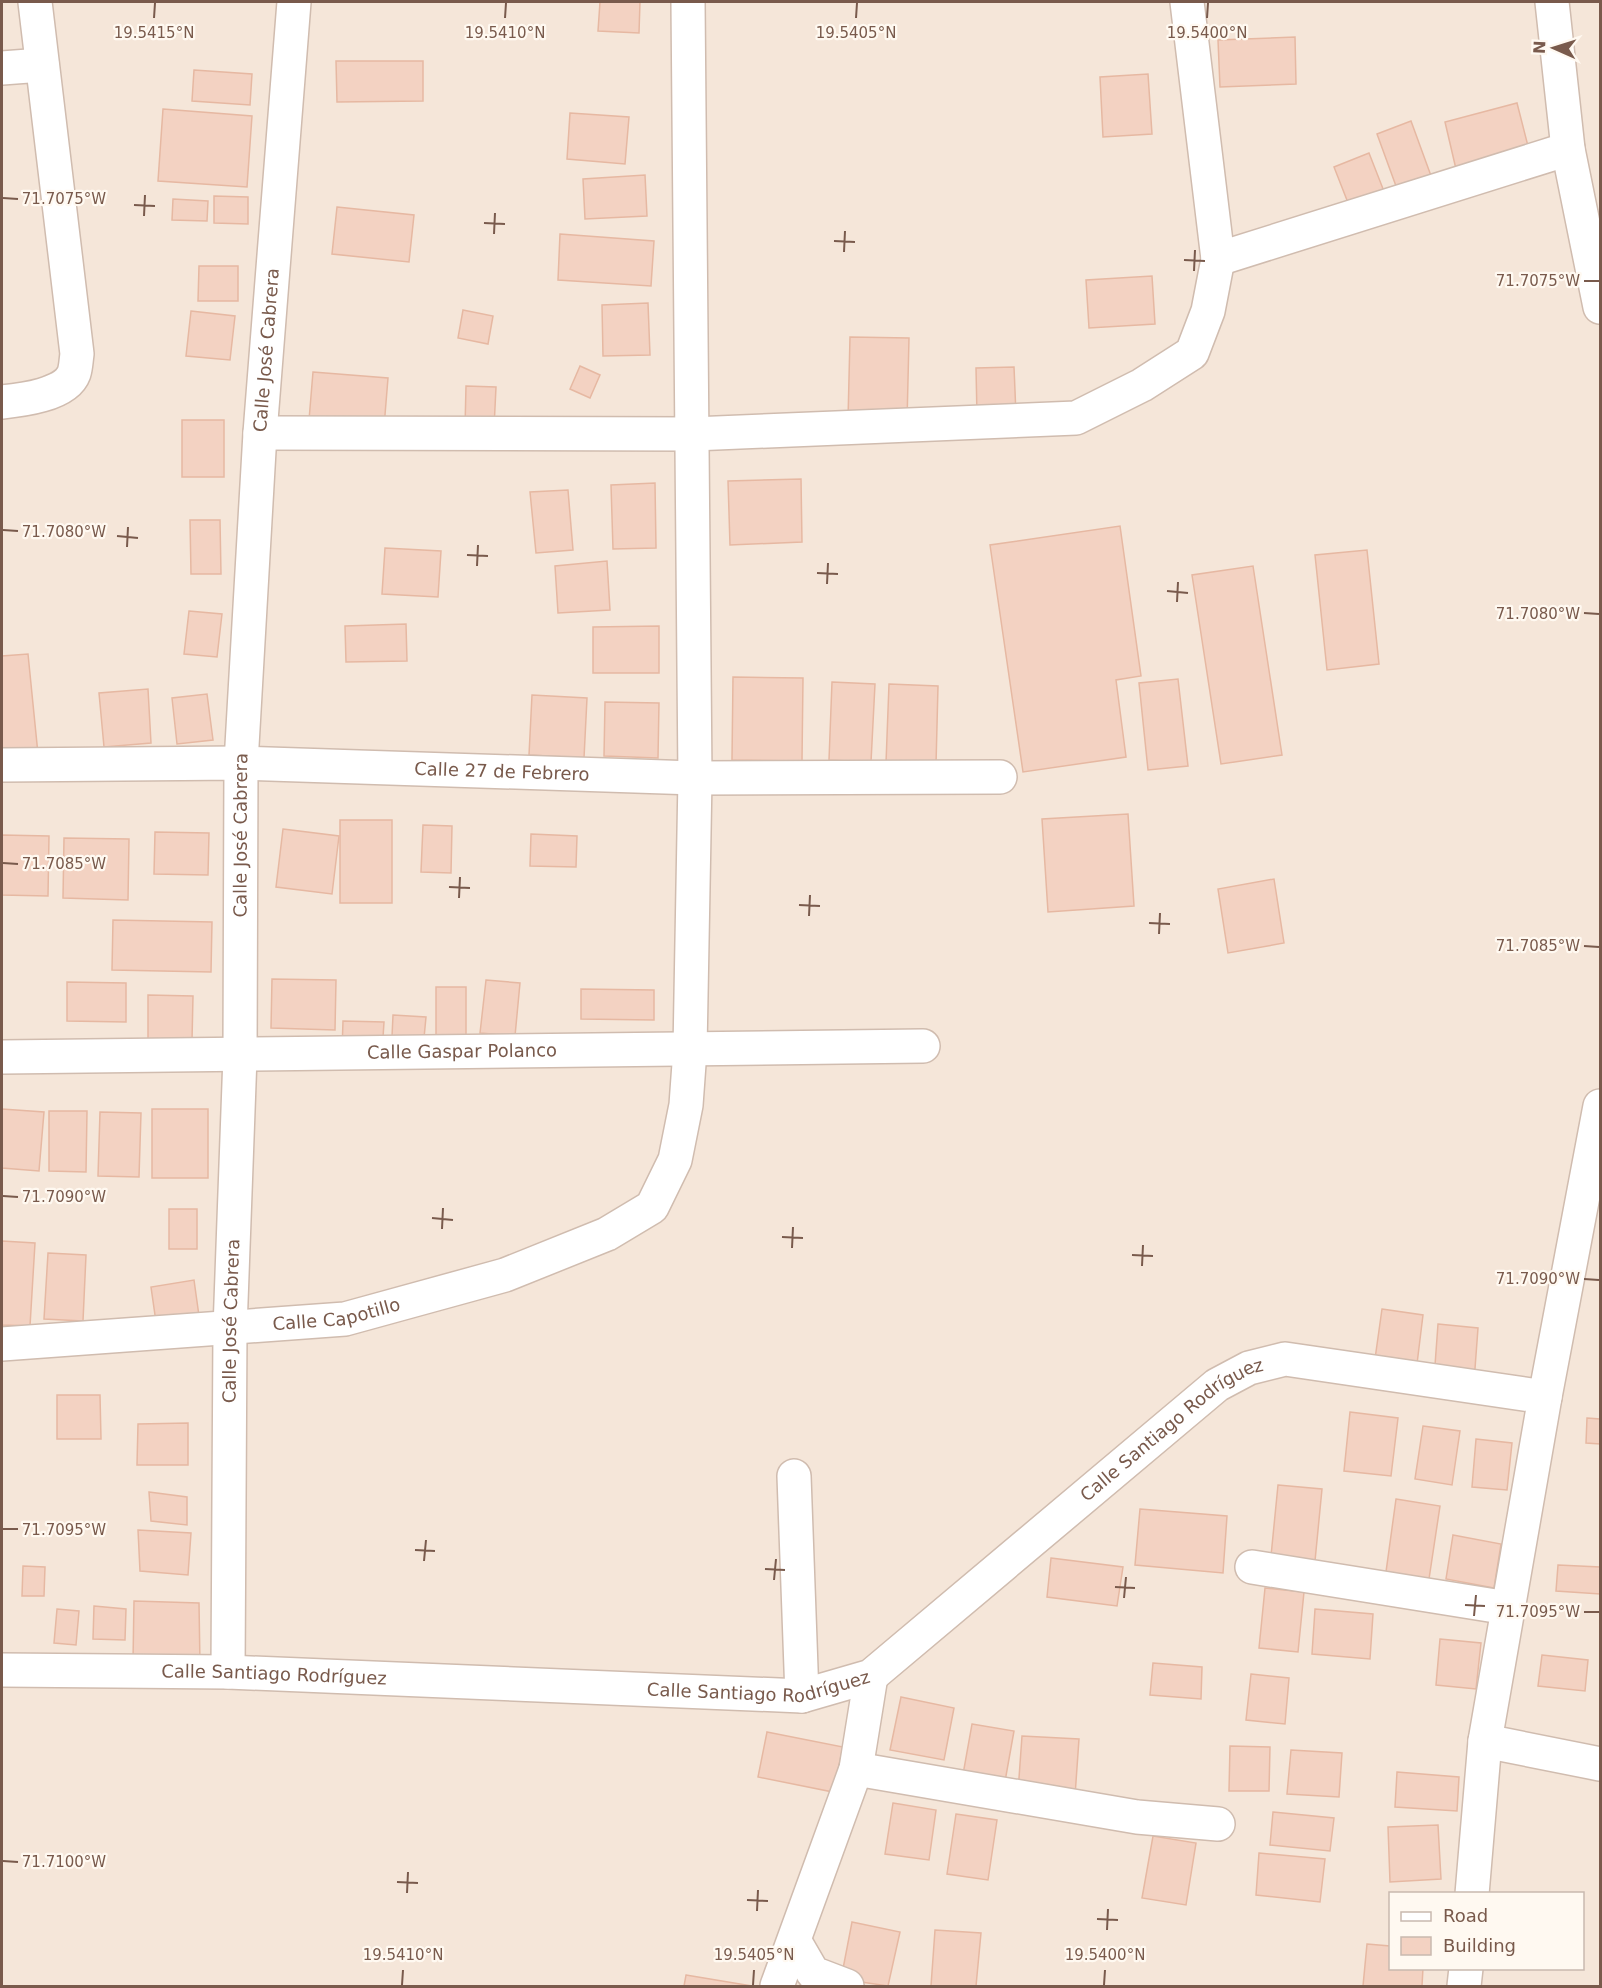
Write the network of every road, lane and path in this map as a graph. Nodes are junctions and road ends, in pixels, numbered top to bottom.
1 (35, 2) edge
2 (294, 2) edge
3 (688, 2) edge
4 (1187, 2) edge
5 (1552, 2) edge
6 (42, 65) junction
7 (2, 68) edge
8 (1568, 149) junction
9 (1218, 260) junction
10 (1600, 307) edge
11 (2, 402) edge
12 (260, 433) junction
13 (693, 434) junction
14 (241, 763) junction
15 (2, 765) edge
16 (1000, 777) dead end
17 (695, 778) junction
18 (923, 1046) dead end
19 (690, 1050) junction
20 (240, 1056) junction
21 (2, 1057) edge
22 (1600, 1106) edge
23 (230, 1329) junction
24 (2, 1344) edge
25 (1545, 1396) junction
26 (794, 1476) dead end
27 (1252, 1567) dead end
28 (1508, 1608) junction
29 (2, 1670) edge
30 (228, 1672) junction
31 (871, 1676) junction
32 (802, 1696) junction
33 (1485, 1741) junction
34 (1600, 1764) edge
35 (856, 1769) junction
36 (1218, 1824) dead end
37 (1472, 1892) edge
38 (795, 1942) junction
39 (1466, 1970) edge
40 (777, 1986) edge
41 (847, 1986) edge
42 (1464, 1986) edge

1 - 6 street
2 - 12 street, Calle José Cabrera
3 - 13 street
4 - 9 street
5 - 8 street
6 - 7 street
6 - 11 street
8 - 9 street
8 - 10 street
9 - 13 street
12 - 13 street
12 - 14 street, Calle José Cabrera
13 - 17 street
14 - 15 street, Calle 27 de Febrero
14 - 17 street, Calle 27 de Febrero
14 - 20 street, Calle José Cabrera
16 - 17 street, Calle 27 de Febrero
17 - 19 street
18 - 19 street, Calle Gaspar Polanco
19 - 20 street, Calle Gaspar Polanco
19 - 23 street, Calle Capotillo
20 - 21 street, Calle Gaspar Polanco
20 - 23 street, Calle José Cabrera
22 - 25 street
23 - 24 street, Calle Capotillo
23 - 30 street, Calle José Cabrera
25 - 28 street
25 - 31 street, Calle Santiago Rodríguez
26 - 32 street
27 - 28 street
28 - 33 street
29 - 30 street, Calle Santiago Rodríguez
30 - 32 street, Calle Santiago Rodríguez
31 - 32 street, Calle Santiago Rodríguez
31 - 35 street
33 - 34 street
33 - 37 street
35 - 36 street
35 - 38 street
38 - 40 street
38 - 41 street
39 - 42 street

